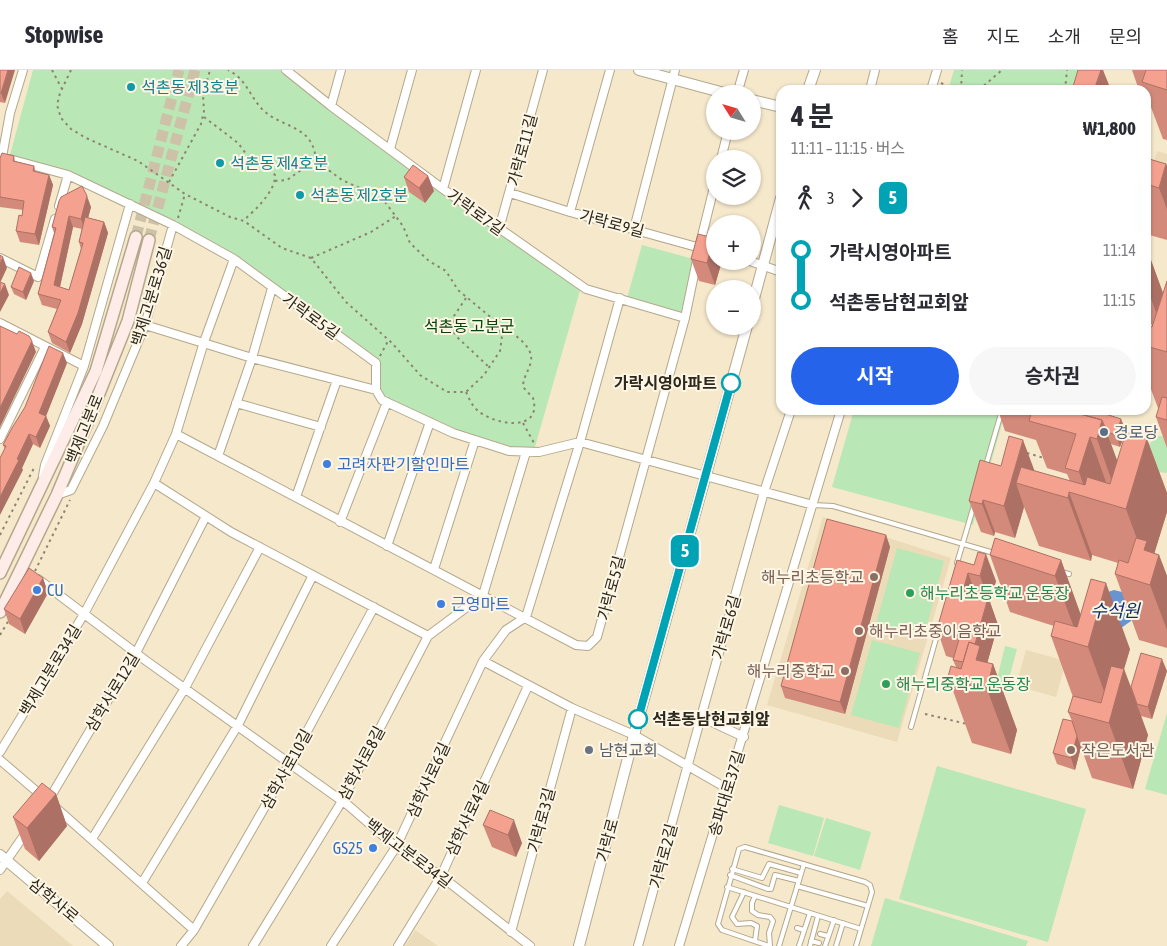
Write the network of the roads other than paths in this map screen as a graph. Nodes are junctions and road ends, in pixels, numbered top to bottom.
1 (22, 70) edge
2 (286, 70) edge
3 (341, 70) edge
4 (412, 70) edge
5 (476, 70) edge
6 (543, 70) edge
7 (610, 70) edge
8 (639, 70) edge
9 (744, 70) edge
10 (814, 70) edge
11 (875, 70) edge
12 (937, 70) edge
13 (674, 75) edge
14 (740, 85) edge
15 (810, 85) edge
16 (871, 85) edge
17 (933, 85) edge
18 (706, 86) edge
19 (761, 102) edge
20 (330, 106) junction
21 (776, 106) edge
22 (390, 149) junction
23 (2, 157) junction
24 (0, 167) edge
25 (68, 175) junction
26 (443, 189) junction
27 (510, 193) junction
28 (130, 204) junction
29 (710, 205) edge
30 (570, 212) junction
31 (174, 225) junction
32 (498, 229) junction
33 (634, 229) junction
34 (776, 235) edge
35 (136, 237) tunnel mouth
36 (149, 240) tunnel mouth
37 (699, 248) junction
38 (706, 250) edge
39 (0, 258) edge
40 (234, 259) junction
41 (761, 264) edge
42 (764, 265) junction
43 (776, 270) edge
44 (760, 280) edge
45 (272, 288) junction
46 (620, 298) junction
47 (685, 318) junction
48 (0, 323) edge
49 (145, 325) junction
50 (745, 335) edge
51 (204, 342) junction
52 (45, 347) junction
53 (252, 358) junction
54 (84, 366) junction
55 (337, 380) junction
56 (376, 390) junction
57 (387, 402) junction
58 (236, 403) junction
59 (789, 415) edge
60 (839, 415) edge
61 (1001, 415) edge
62 (430, 422) junction
63 (321, 427) junction
64 (176, 434) junction
65 (0, 439) edge
66 (475, 440) junction
67 (580, 442) junction
68 (526, 452) junction
69 (218, 456) junction
70 (646, 460) junction
71 (984, 472) edge
72 (706, 476) junction
73 (154, 483) junction
74 (42, 486) junction
75 (764, 492) junction
76 (57, 495) junction
77 (296, 497) junction
78 (976, 498) edge
79 (812, 505) junction
80 (206, 516) junction
81 (340, 522) junction
82 (963, 544) junction
83 (388, 546) junction
84 (260, 547) junction
85 (0, 549) edge
86 (998, 554) edge
87 (10, 557) junction
88 (957, 565) edge
89 (434, 569) junction
90 (1051, 569) edge
91 (28, 571) junction
92 (0, 574) edge
93 (1069, 574) dead end
94 (313, 575) junction
95 (482, 595) junction
96 (374, 607) junction
97 (0, 612) edge
98 (84, 614) junction
99 (526, 617) junction
100 (941, 622) edge
101 (428, 636) junction
102 (136, 653) junction
103 (483, 661) junction
104 (528, 686) junction
105 (185, 688) junction
106 (572, 708) junction
107 (701, 717) junction
108 (238, 725) junction
109 (911, 727) dead end
110 (634, 735) junction
111 (744, 737) junction
112 (0, 752) edge
113 (0, 760) edge
114 (290, 763) junction
115 (688, 766) junction
116 (728, 789) junction
117 (48, 801) junction
118 (342, 801) junction
119 (42, 808) edge
120 (32, 823) edge
121 (92, 839) junction
122 (396, 847) junction
123 (3, 857) edge
124 (804, 864) junction
125 (732, 869) junction
126 (0, 870) edge
127 (801, 873) junction
128 (730, 875) junction
129 (440, 876) junction
130 (142, 883) junction
131 (798, 884) junction
132 (727, 887) junction
133 (744, 892) junction
134 (755, 896) junction
135 (868, 906) junction
136 (792, 908) junction
137 (810, 913) junction
138 (818, 916) junction
139 (834, 920) junction
140 (843, 923) junction
141 (797, 928) dead end
142 (861, 929) junction
143 (194, 930) junction
144 (804, 930) junction
145 (511, 932) junction
146 (820, 934) dead end
147 (828, 936) junction
148 (754, 942) junction
149 (819, 943) dead end
150 (811, 944) edge
151 (108, 946) edge
152 (181, 946) edge
153 (254, 946) edge
154 (331, 946) edge
155 (398, 946) edge
156 (530, 946) edge
157 (579, 946) edge
158 (638, 946) edge
159 (679, 946) edge
160 (769, 946) edge
161 (779, 946) edge
162 (799, 946) edge
163 (825, 946) edge
164 (836, 946) edge
165 (856, 946) edge

1 - 23 street
2 - 20 street, 가락로7길
3 - 20 street
4 - 22 street
5 - 26 street
6 - 27 street, 가락로11길
7 - 30 street
8 - 13 street
9 - 14 street
10 - 15 street
11 - 16 street
12 - 17 street
13 - 18 street
13 - 33 street
19 - 21 street
20 - 22 street, 가락로7길
22 - 26 street, 가락로7길
23 - 24 street
23 - 25 street, 가락로5길
25 - 28 street, 가락로5길
25 - 39 street
26 - 32 street, 가락로7길
27 - 30 street, 가락로9길
27 - 32 street, 가락로11길
28 - 31 street, 가락로5길
28 - 54 street
29 - 37 street
30 - 33 street, 가락로9길
31 - 40 street, 가락로5길
31 - 49 street, 백제고분로36길
32 - 46 street, 가락로7길
33 - 37 street, 가락로9길
34 - 42 street
35 - 74 main road, 백제고분로
36 - 76 main road, 백제고분로
37 - 38 street, 가락로9길
37 - 47 street, 가락로5길
40 - 45 street, 가락로5길
40 - 51 street
41 - 42 street
42 - 43 street
42 - 44 street
45 - 53 street, 가락로5길
45 - 56 street, 가락로5길
46 - 47 street, 가락로7길
46 - 67 street
47 - 70 street, 가락로5길
48 - 52 street
49 - 51 street
49 - 76 street, 백제고분로36길
50 - 72 street, 가락로
51 - 53 street
51 - 64 street
52 - 54 street
52 - 65 street
53 - 55 street
53 - 58 street, 가락로5길
54 - 74 street
55 - 56 street
55 - 63 street
56 - 57 street
57 - 62 street
57 - 81 street
58 - 63 street
58 - 69 street, 가락로5길
59 - 75 street, 가락로6길
60 - 79 street, 송파대로37길
61 - 71 lane
62 - 66 street
62 - 83 street
63 - 77 street
64 - 69 street, 가락로5길
64 - 73 street, 백제고분로34길
66 - 68 street
66 - 89 street
67 - 68 street
67 - 70 street
67 - 99 street
68 - 95 street
69 - 77 street, 가락로5길
70 - 72 street
70 - 99 street, 가락로5길
72 - 75 street
72 - 110 street, 가락로
73 - 80 street
73 - 98 street, 백제고분로34길
74 - 87 main road, 백제고분로
75 - 79 street
75 - 107 street, 가락로6길
76 - 91 main road, 백제고분로
77 - 81 street, 가락로5길
78 - 82 lane
79 - 82 lane
79 - 111 street, 송파대로37길
80 - 84 street
80 - 102 street, 삼학사로12길
81 - 83 street, 가락로5길
82 - 86 lane
82 - 88 lane
83 - 89 street, 가락로5길
84 - 94 street
84 - 105 street
85 - 87 street
87 - 92 main road, 백제고분로
89 - 95 street, 가락로5길
90 - 93 lane
91 - 97 main road, 백제고분로
91 - 98 street, 백제고분로34길
94 - 96 street
94 - 108 street
95 - 99 street, 가락로5길
95 - 101 street, 삼학사로8길
96 - 101 street
96 - 114 street, 삼학사로10길
98 - 102 street, 백제고분로34길
98 - 112 street, 백제고분로34길
99 - 103 street, 삼학사로6길
100 - 109 lane
101 - 118 street, 삼학사로8길
102 - 105 street, 백제고분로34길
102 - 117 street, 삼학사로12길
103 - 104 street
103 - 122 street, 삼학사로6길
104 - 106 street
104 - 129 street, 삼학사로4길
105 - 108 street, 백제고분로34길
105 - 121 street
106 - 110 street
106 - 145 street, 가락로3길
107 - 111 street
107 - 115 street, 가락로6길
108 - 114 street, 백제고분로34길
108 - 130 street
110 - 115 street
110 - 157 street, 가락로
111 - 116 street, 송파대로37길
113 - 117 street
114 - 118 street, 백제고분로34길
114 - 143 street, 삼학사로10길
115 - 116 street
115 - 158 street, 가락로2길
116 - 159 street, 송파대로37길
117 - 119 street, 삼학사로12길
117 - 121 street
118 - 122 street, 백제고분로34길
118 - 153 street, 삼학사로8길
120 - 123 street
121 - 130 street
122 - 129 street, 백제고분로34길
122 - 154 street, 삼학사로6길
123 - 126 street
123 - 151 street, 삼학사로
124 - 125 lane
124 - 127 lane
124 - 135 lane
125 - 127 lane
125 - 128 lane
127 - 131 lane
128 - 131 lane
128 - 132 lane
129 - 145 street, 백제고분로34길
129 - 155 street, 삼학사로4길
130 - 143 street
131 - 135 lane
131 - 136 lane
132 - 133 lane
132 - 148 lane
133 - 134 lane
133 - 148 lane
134 - 136 lane
134 - 160 lane
135 - 142 lane
136 - 137 lane
136 - 161 lane
137 - 138 lane
137 - 144 lane
138 - 139 lane
138 - 150 lane
139 - 140 lane
139 - 147 lane
140 - 142 lane
140 - 164 lane
141 - 144 lane
142 - 165 lane
143 - 152 street, 삼학사로10길
144 - 162 lane
145 - 156 street, 백제고분로34길
146 - 147 lane
147 - 163 lane
148 - 160 lane
149 - 150 lane

